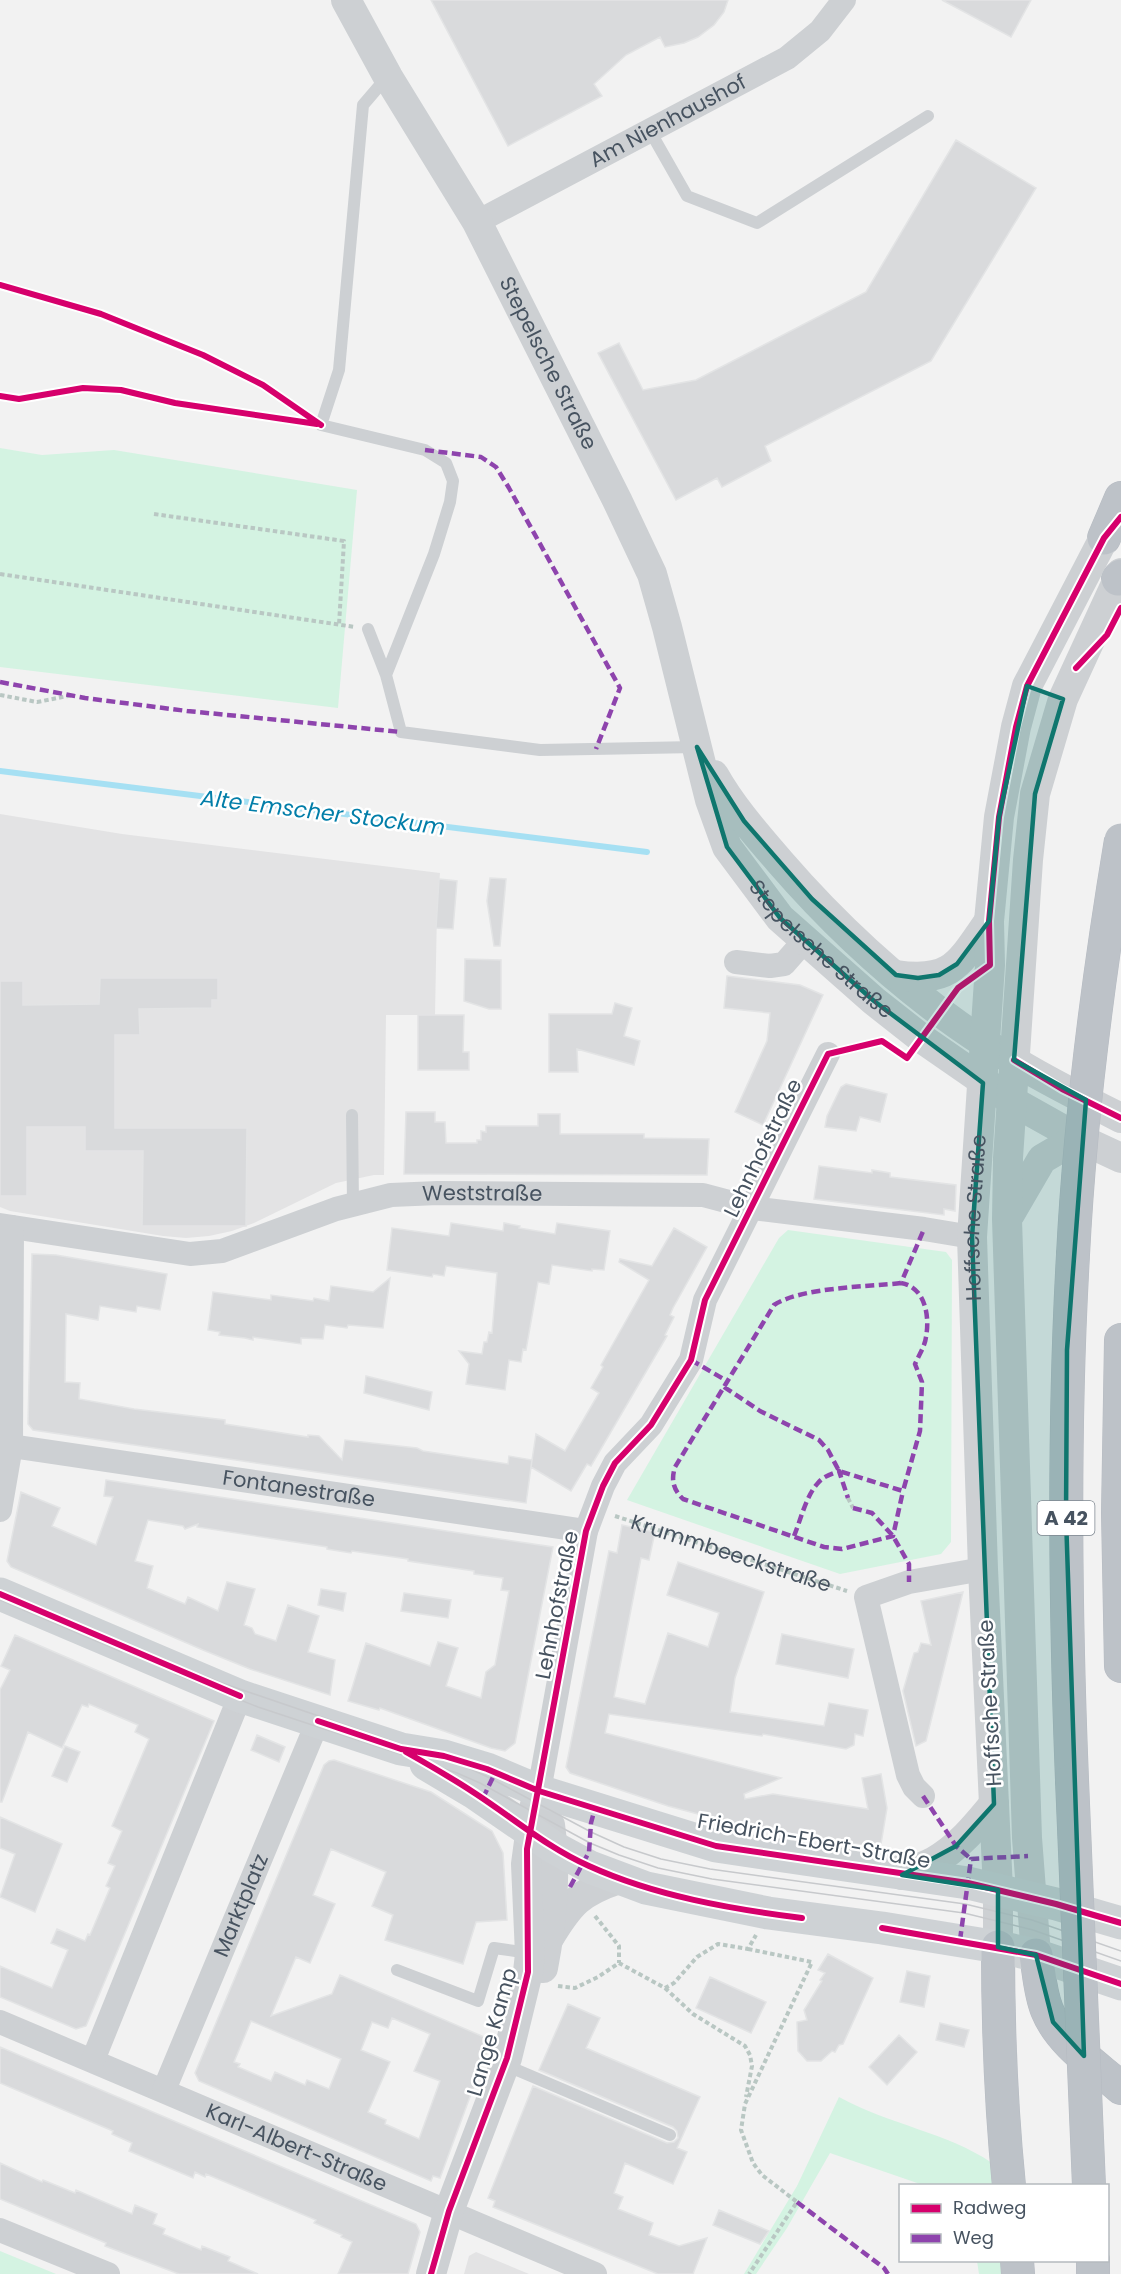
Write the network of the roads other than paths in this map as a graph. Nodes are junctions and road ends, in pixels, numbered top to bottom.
1 (346, 0) edge
2 (844, 0) edge
3 (388, 76) junction
4 (928, 116) dead end
5 (650, 131) junction
6 (477, 222) junction
7 (1121, 498) edge
8 (1112, 527) edge
9 (1120, 576) edge
10 (368, 629) road end
11 (386, 675) junction
12 (1027, 687) junction
13 (1063, 699) junction
14 (698, 747) junction
15 (1121, 840) edge
16 (989, 921) junction
17 (805, 940) junction
18 (736, 962) dead end
19 (896, 975) junction
20 (986, 1043) junction
21 (828, 1054) dead end
22 (1014, 1060) junction
23 (982, 1083) junction
24 (1012, 1101) junction
25 (352, 1115) dead end
26 (1121, 1118) edge
27 (1078, 1138) junction
28 (1121, 1158) edge
29 (353, 1205) junction
30 (752, 1208) junction
31 (1007, 1220) junction
32 (6, 1226) edge
33 (972, 1238) junction
34 (1121, 1340) edge
35 (11, 1446) junction
36 (0, 1510) edge
37 (586, 1531) junction
38 (983, 1569) junction
39 (0, 1594) edge
40 (1121, 1666) edge
41 (240, 1696) junction
42 (318, 1721) junction
43 (401, 1749) junction
44 (538, 1791) junction
45 (923, 1796) dead end
46 (994, 1804) junction
47 (542, 1840) junction
48 (902, 1875) junction
49 (619, 1879) junction
50 (998, 1890) junction
51 (1031, 1898) junction
52 (1121, 1923) edge
53 (998, 1947) junction
54 (1036, 1955) junction
55 (541, 1958) junction
56 (397, 1970) dead end
57 (1121, 1984) edge
58 (0, 2022) edge
59 (93, 2060) junction
60 (506, 2061) junction
61 (1121, 2088) edge
62 (164, 2090) junction
63 (670, 2135) dead end
64 (1009, 2184) edge
65 (1089, 2184) edge
66 (449, 2211) junction
67 (0, 2230) edge
68 (108, 2274) edge
69 (431, 2274) edge
70 (595, 2274) edge

1 - 3 street, Stepelsche Straße
2 - 5 street, Am Nienhaushof
3 - 6 street, Stepelsche Straße
3 - 11 lane
4 - 5 lane
5 - 6 street, Am Nienhaushof
6 - 14 street, Stepelsche Straße
7 - 8 highway
8 - 12 street, Hoffsche Straße
9 - 13 street, Hoffsche Straße
10 - 11 lane
11 - 14 lane
12 - 13 street
12 - 16 street, Hoffsche Straße
13 - 22 street, Hoffsche Straße
14 - 17 street, Stepelsche Straße
14 - 19 street, Stepelsche Straße
15 - 65 highway, A 42, bridge
16 - 19 street
16 - 20 street, Hoffsche Straße
17 - 18 street
17 - 23 street, Stepelsche Straße
19 - 20 street, Stepelsche Straße
20 - 22 street, Stepelsche Straße
20 - 23 street, Hoffsche Straße
21 - 30 street, Lehnhofstraße
22 - 24 street, Hoffsche Straße
22 - 26 street, Stepelsche Straße
23 - 24 street, Stepelsche Straße
23 - 33 street, Hoffsche Straße
24 - 27 street, Stepelsche Straße
24 - 31 street, Hoffsche Straße
25 - 29 lane
27 - 28 street, Stepelsche Straße
27 - 31 street
29 - 30 street, Weststraße
29 - 32 street, Weststraße
30 - 33 street, Weststraße
30 - 37 street, Lehnhofstraße
31 - 51 street, Hoffsche Straße
32 - 35 street
33 - 38 street, Hoffsche Straße
34 - 40 highway, A 42
35 - 36 street
35 - 37 street, Fontanestraße
37 - 44 street, Lehnhofstraße
38 - 45 street
38 - 46 street, Hoffsche Straße
39 - 41 main road, Friedrich-Ebert-Straße
41 - 42 main road, Friedrich-Ebert-Straße
41 - 59 street
42 - 43 main road, Friedrich-Ebert-Straße
42 - 62 street, Marktplatz
43 - 44 main road, Friedrich-Ebert-Straße
43 - 47 main road, Friedrich-Ebert-Straße
44 - 47 street, Lange Kamp
44 - 48 main road, Friedrich-Ebert-Straße
46 - 48 street
46 - 50 street, Hoffsche Straße
47 - 49 main road, Friedrich-Ebert-Straße
47 - 55 street, Lange Kamp
48 - 50 main road, Friedrich-Ebert-Straße
49 - 53 main road, Friedrich-Ebert-Straße
49 - 55 street
50 - 51 main road, Friedrich-Ebert-Straße
50 - 53 street, Hoffsche Straße
51 - 52 main road, Friedrich-Ebert-Straße
51 - 54 street, Hoffsche Straße
53 - 54 main road, Friedrich-Ebert-Straße
53 - 64 highway
54 - 57 main road, Friedrich-Ebert-Straße
54 - 61 highway
55 - 56 lane
55 - 60 street, Lange Kamp
58 - 59 street, Karl-Albert-Straße
59 - 62 street, Karl-Albert-Straße
60 - 63 lane
60 - 66 street, Lange Kamp
62 - 66 street, Karl-Albert-Straße
66 - 69 street, Lange Kamp
66 - 70 street, Karl-Albert-Straße
67 - 68 street

